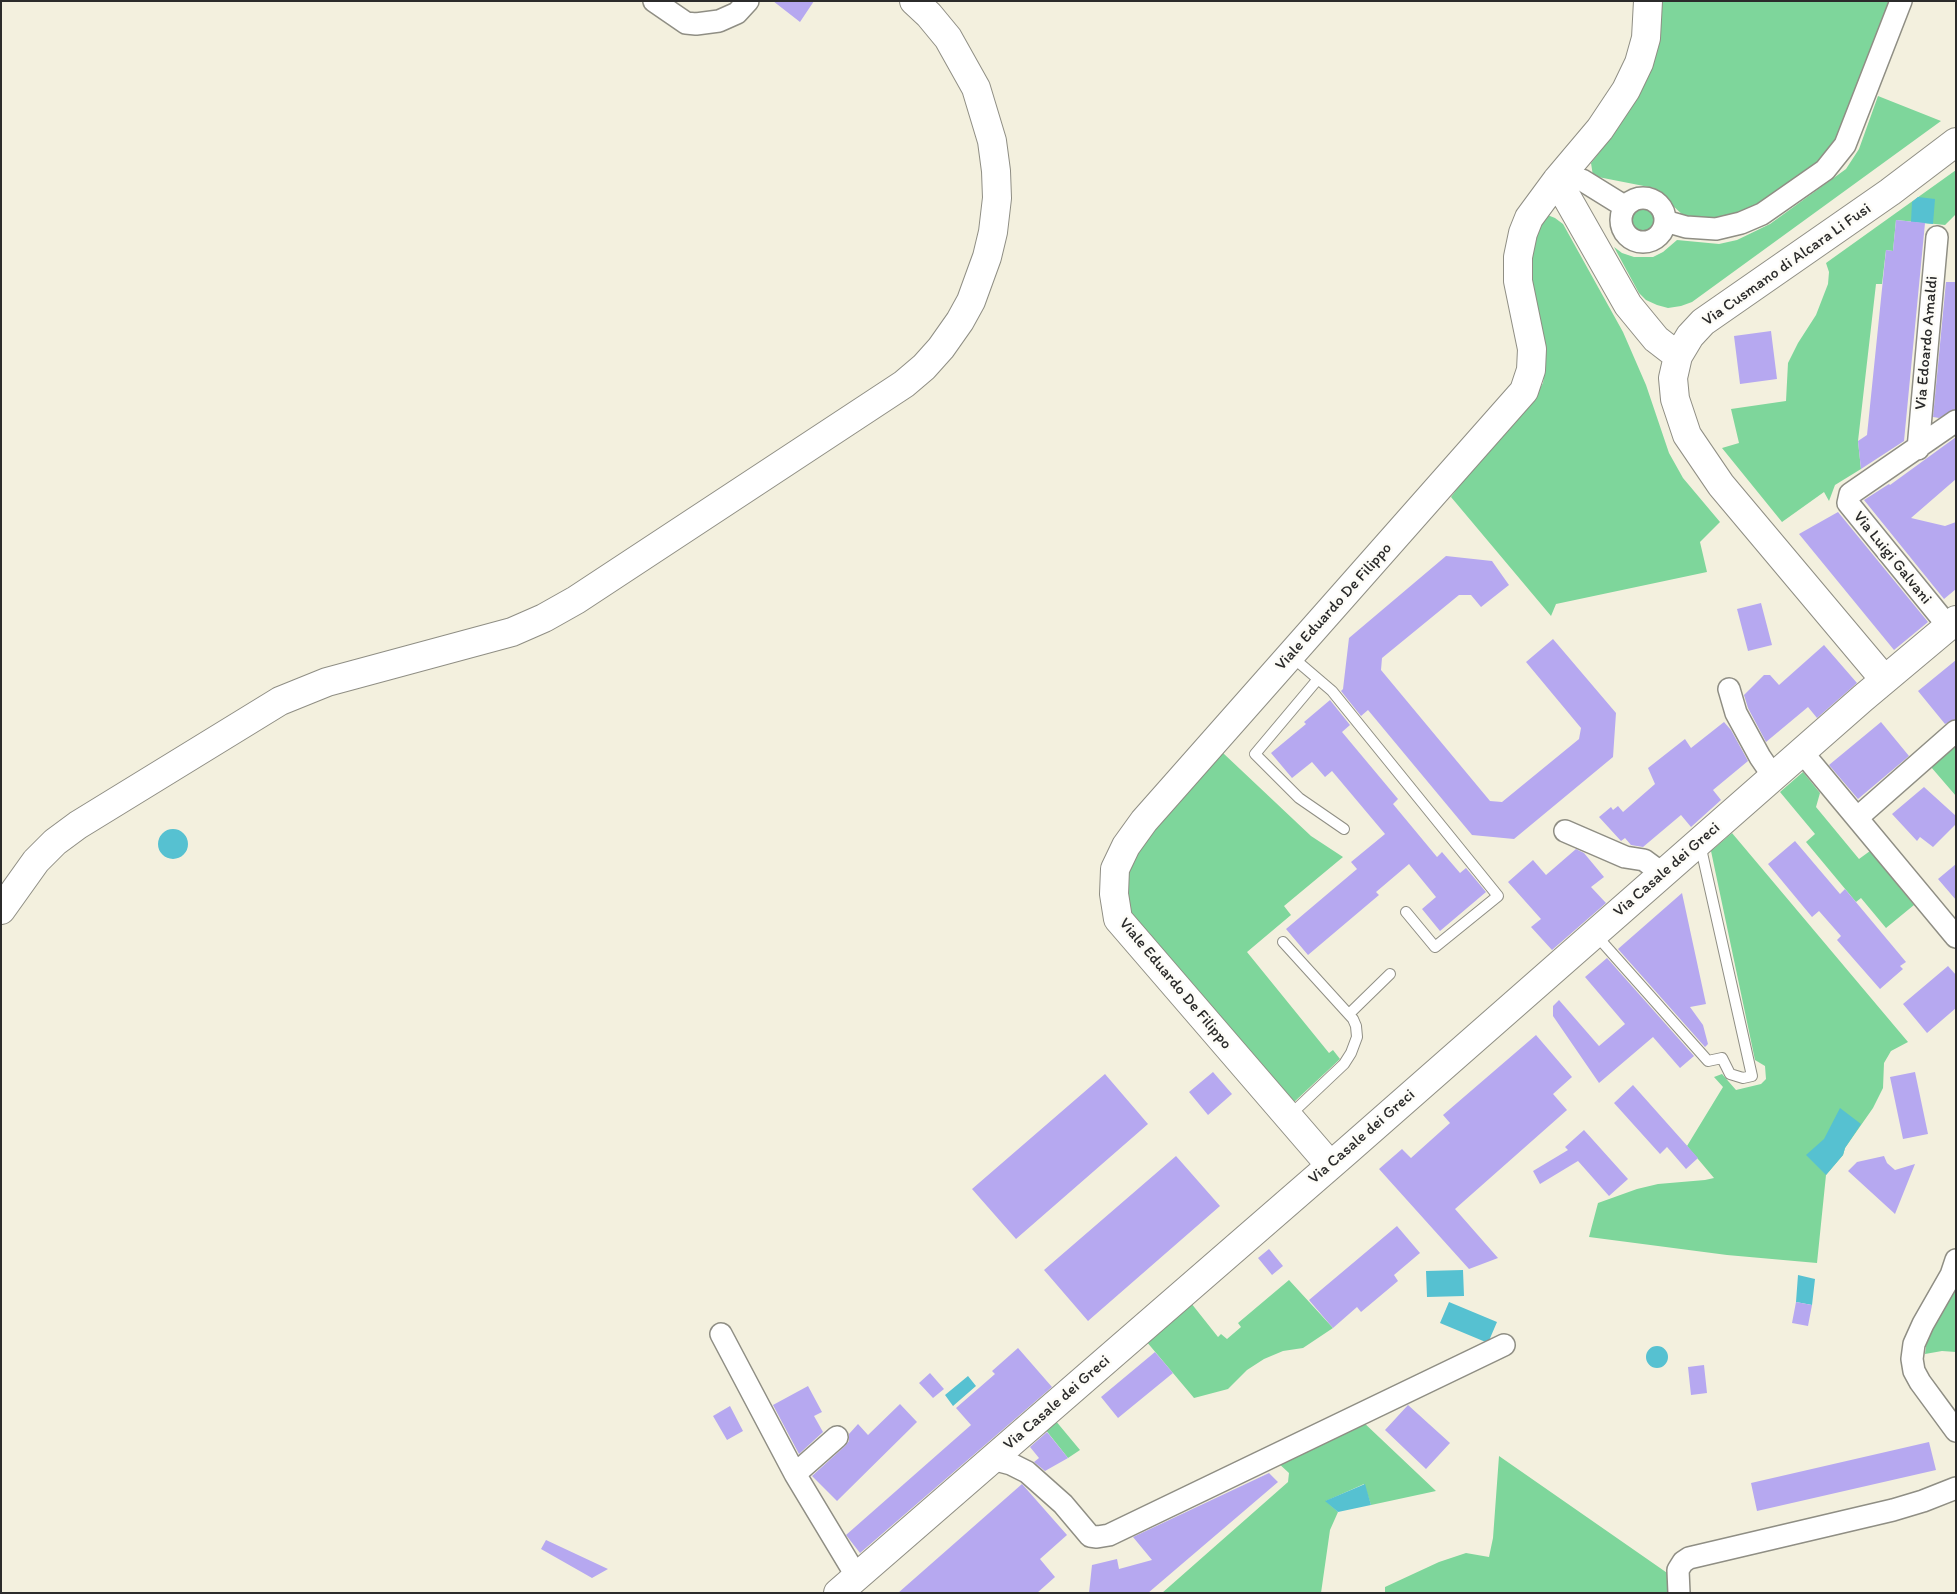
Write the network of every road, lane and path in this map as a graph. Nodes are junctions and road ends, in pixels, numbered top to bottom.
1 (654, 1) edge
2 (748, 1) edge
3 (914, 1) edge
4 (1648, 1) edge
5 (1901, 1) edge
6 (1956, 142) edge
7 (1557, 180) junction
8 (1624, 206) junction
9 (1666, 221) junction
10 (1937, 237) dead end
11 (1678, 356) junction
12 (1956, 421) edge
13 (1918, 449) junction
14 (1952, 623) edge
15 (1290, 655) junction
16 (1318, 678) junction
17 (1884, 679) junction
18 (1729, 689) dead end
19 (1956, 731) edge
20 (1802, 752) junction
21 (1773, 776) junction
22 (1857, 818) junction
23 (1344, 829) dead end
24 (1565, 831) dead end
25 (1700, 841) junction
26 (1663, 874) junction
27 (1, 910) edge
28 (1406, 912) dead end
29 (1595, 933) junction
30 (1956, 937) edge
31 (1284, 942) dead end
32 (1390, 974) dead end
33 (1350, 1014) junction
34 (1289, 1117) junction
35 (1330, 1165) junction
36 (1956, 1260) edge
37 (721, 1334) dead end
38 (1504, 1345) dead end
39 (1956, 1431) edge
40 (837, 1437) dead end
41 (992, 1460) junction
42 (796, 1474) junction
43 (1956, 1488) edge
44 (848, 1585) edge
45 (1679, 1593) edge

1 - 2 street
3 - 27 street
4 - 7 street, Viale Eduardo De Filippo
5 - 9 street
6 - 11 street, Via Cusmano di Alcara Li Fusi
7 - 8 street
7 - 11 street
7 - 15 street, Viale Eduardo De Filippo
8 - 9 street
8 - 9 street
10 - 13 street, Via Edoardo Amaldi
11 - 17 street, Via Cusmano di Alcara Li Fusi
12 - 13 street, Via Luigi Galvani
13 - 14 street, Via Luigi Galvani
14 - 17 street, Via Casale dei Greci
15 - 16 lane
15 - 34 street, Viale Eduardo De Filippo
16 - 23 lane
16 - 28 lane
17 - 20 street, Via Casale dei Greci
18 - 21 street
19 - 22 street
20 - 21 street, Via Casale dei Greci
20 - 22 street
21 - 25 street, Via Casale dei Greci
22 - 30 street
24 - 26 street
25 - 26 street, Via Casale dei Greci
25 - 29 lane
26 - 29 street, Via Casale dei Greci
29 - 35 street, Via Casale dei Greci
31 - 33 lane
32 - 33 lane
33 - 34 lane
34 - 35 street, Viale Eduardo De Filippo
35 - 41 street, Via Casale dei Greci
36 - 39 street
37 - 42 street
38 - 41 street
40 - 42 street
41 - 44 street, Via Casale dei Greci
42 - 44 street
43 - 45 street

